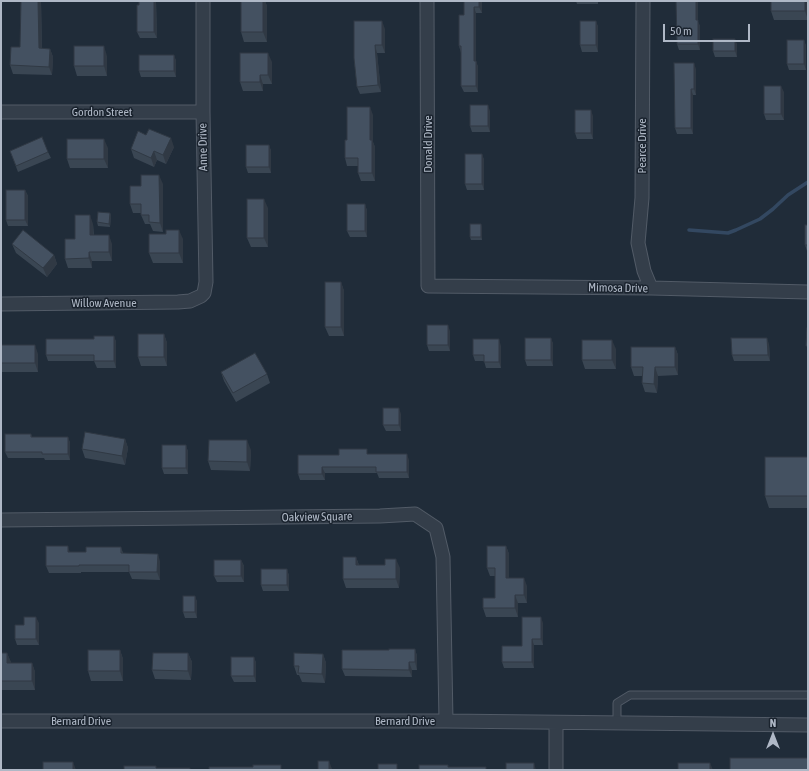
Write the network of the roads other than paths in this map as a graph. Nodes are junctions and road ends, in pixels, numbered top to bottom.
1 (203, 1) edge
2 (427, 1) edge
3 (643, 1) edge
4 (1, 112) edge
5 (203, 112) junction
6 (428, 286) joint
7 (651, 288) junction
8 (204, 292) joint
9 (808, 292) edge
10 (1, 304) edge
11 (1, 520) edge
12 (808, 695) edge
13 (1, 721) edge
14 (446, 721) junction
15 (556, 723) junction
16 (617, 724) junction
17 (808, 725) edge
18 (556, 770) edge

1 - 5 street, Anne Drive
2 - 6 street, Donald Drive
3 - 7 street, Pearce Drive
4 - 5 street, Gordon Street
5 - 8 street, Anne Drive
6 - 7 street, Mimosa Drive
7 - 9 street, Mimosa Drive
8 - 10 street, Willow Avenue
11 - 14 street, Oakview Square
12 - 16 lane
13 - 14 street, Bernard Drive
14 - 15 street, Bernard Drive
15 - 16 street, Bernard Drive
15 - 18 street
16 - 17 street, Bernard Drive

